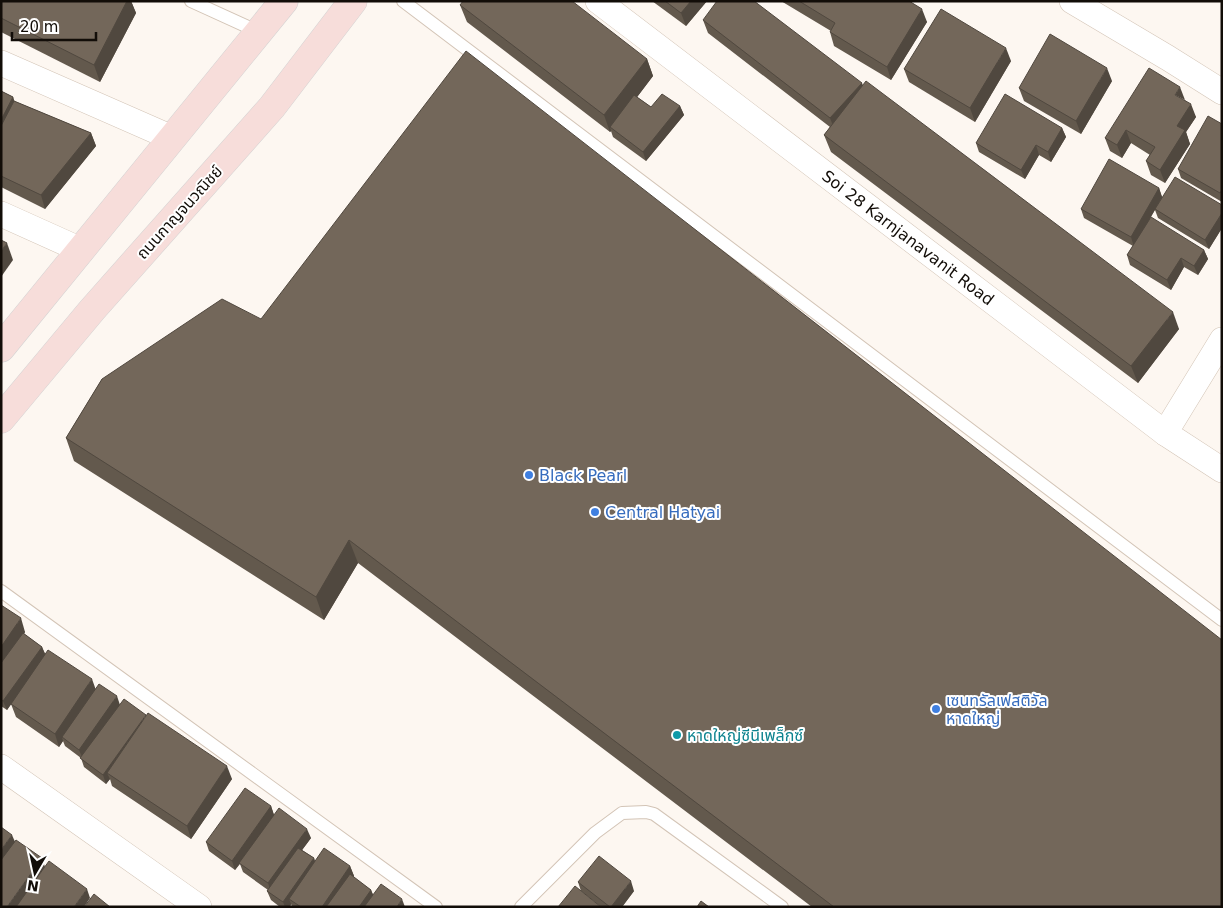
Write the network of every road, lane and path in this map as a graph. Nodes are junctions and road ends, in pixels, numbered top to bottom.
1 (191, 1) edge
2 (284, 1) edge
3 (353, 1) edge
4 (403, 1) edge
5 (598, 1) edge
6 (1072, 1) edge
7 (259, 32) junction
8 (1, 63) edge
9 (1222, 92) edge
10 (172, 138) junction
11 (1, 214) edge
12 (81, 250) junction
13 (1222, 340) edge
14 (1, 348) edge
15 (1, 419) edge
16 (1165, 433) junction
17 (1222, 470) edge
18 (1, 591) edge
19 (1222, 620) edge
20 (1, 767) edge
21 (199, 907) edge
22 (436, 907) edge
23 (522, 907) edge
24 (782, 907) edge

1 - 7 lane
2 - 7 main road
3 - 15 main road, ถนนกาญจนวณิชย์
4 - 19 lane
5 - 16 street, Soi 28 Karnjanavanit Road
6 - 9 street
7 - 10 main road
8 - 10 street
10 - 12 main road
11 - 12 street
12 - 14 main road
13 - 16 street
16 - 17 street, Soi 28 Karnjanavanit Road
18 - 22 lane
20 - 21 street
23 - 24 lane

